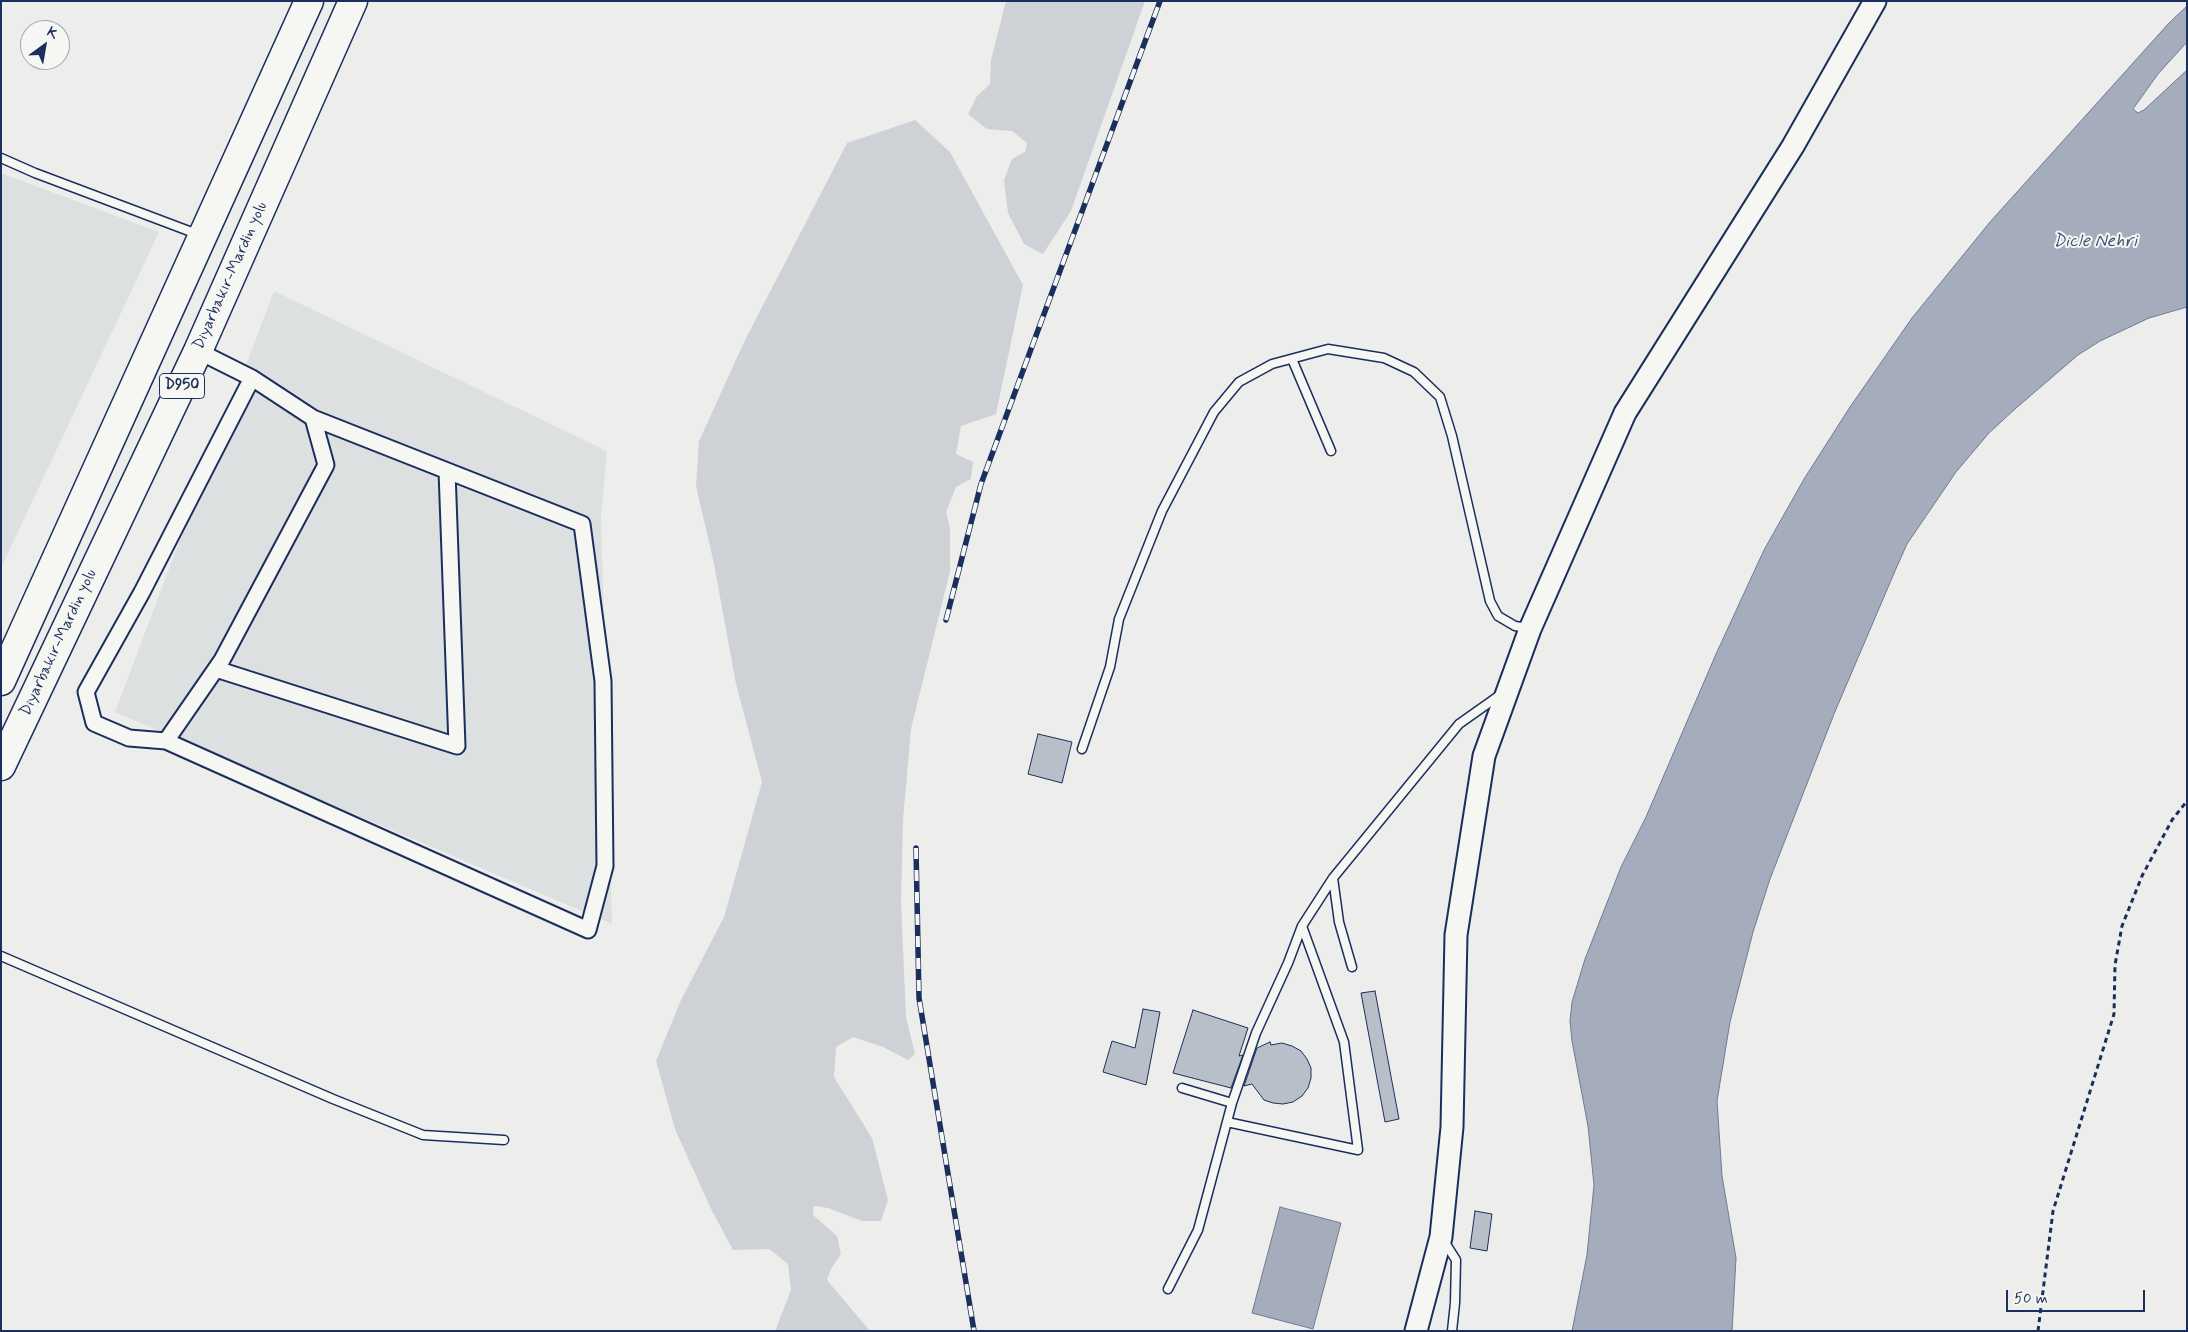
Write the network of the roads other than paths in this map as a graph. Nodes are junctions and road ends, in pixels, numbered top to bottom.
1 (309, 1) edge
2 (353, 1) edge
3 (1875, 1) edge
4 (1, 158) edge
5 (203, 236) junction
6 (198, 351) junction
7 (1292, 359) junction
8 (252, 378) junction
9 (313, 418) junction
10 (1331, 451) dead end
11 (447, 471) junction
12 (1530, 629) junction
13 (216, 669) junction
14 (1, 681) edge
15 (1508, 690) junction
16 (166, 741) junction
17 (1082, 749) dead end
18 (1, 766) edge
19 (1333, 878) junction
20 (1302, 926) junction
21 (1, 956) edge
22 (1352, 967) dead end
23 (1182, 1088) dead end
24 (1232, 1103) junction
25 (1227, 1122) junction
26 (504, 1140) dead end
27 (1441, 1237) junction
28 (1168, 1290) dead end
29 (1416, 1331) edge
30 (1452, 1331) edge

1 - 5 highway, D950
2 - 6 highway, Diyarbakır-Mardin yolu / D950
3 - 12 street
4 - 5 lane
5 - 14 highway, D950
6 - 8 street
6 - 18 highway, Diyarbakır-Mardin yolu / D950
7 - 10 lane
7 - 12 lane
7 - 17 lane
8 - 9 street
8 - 16 street
9 - 11 street
9 - 13 street
11 - 13 street
11 - 16 street
12 - 15 street
13 - 16 street
15 - 19 lane
15 - 27 street
19 - 20 lane
19 - 22 lane
20 - 24 lane
20 - 25 lane
21 - 26 lane
23 - 24 lane
24 - 25 lane
25 - 28 lane
27 - 29 street
27 - 30 lane

